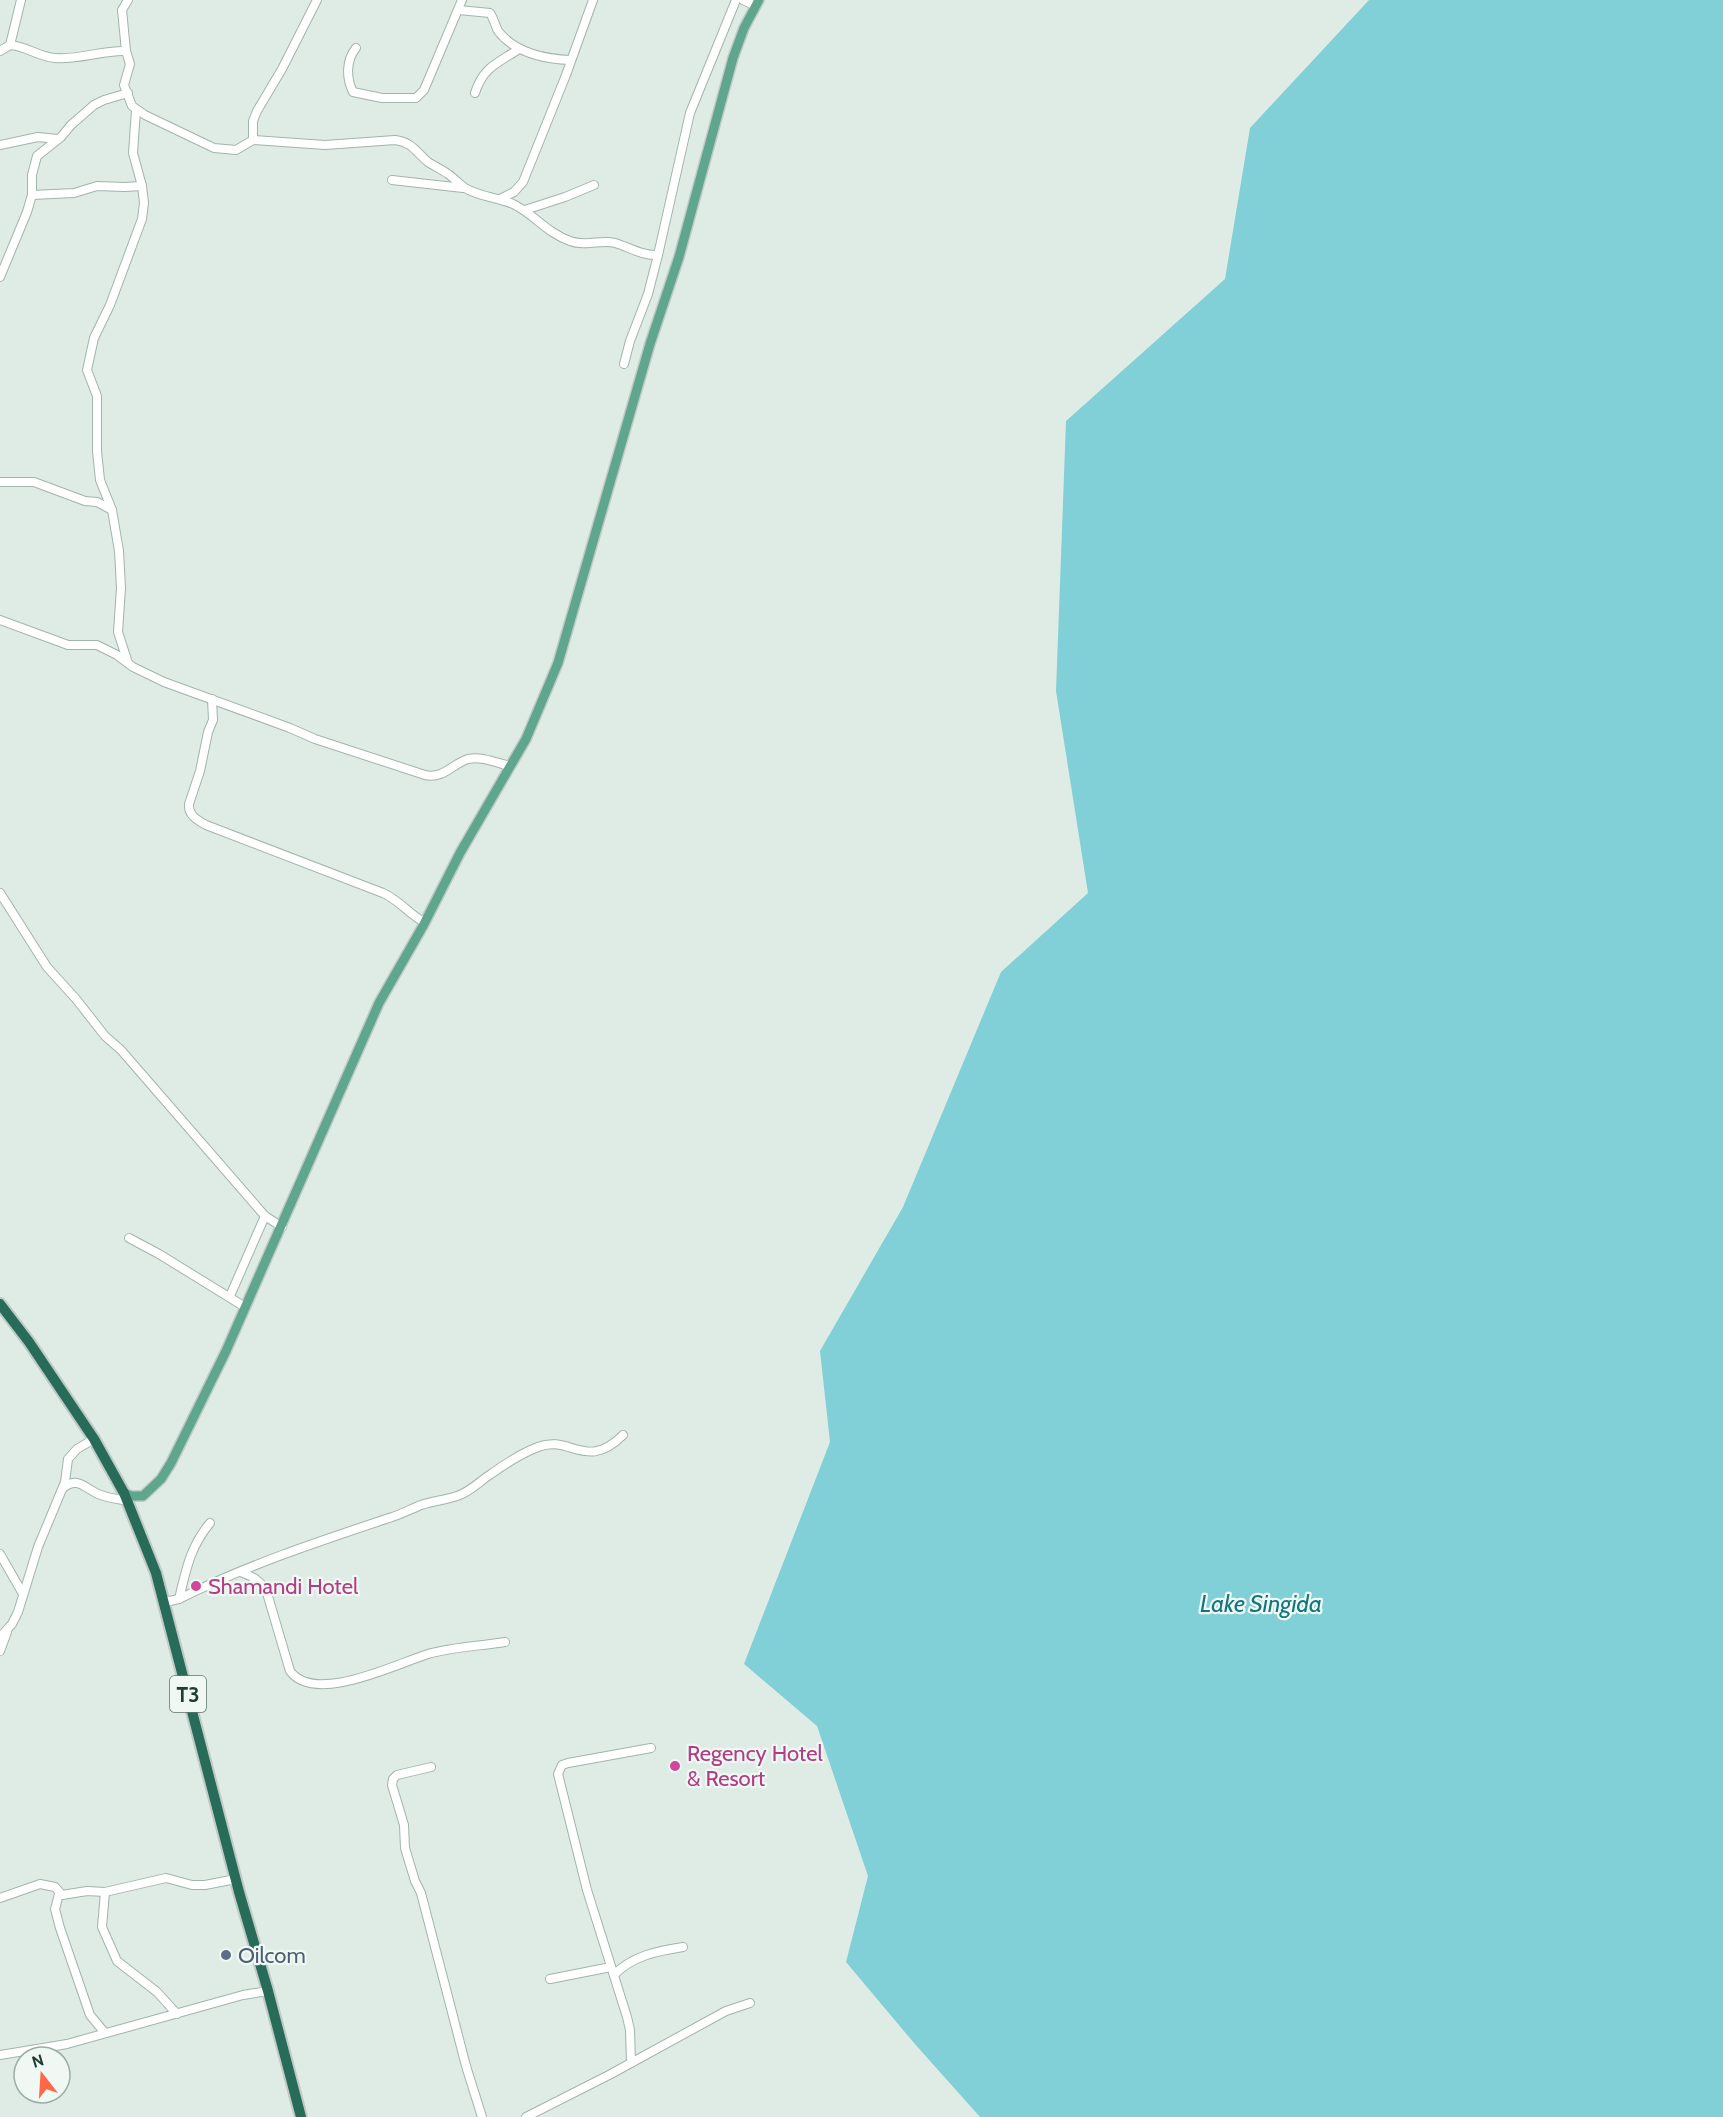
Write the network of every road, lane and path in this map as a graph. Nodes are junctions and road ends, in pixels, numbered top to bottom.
1 (21, 0) edge
2 (128, 0) edge
3 (317, 0) edge
4 (462, 0) edge
5 (593, 0) edge
6 (736, 0) edge
7 (743, 0) edge
8 (757, 3) edge
9 (459, 10) junction
10 (10, 45) junction
11 (356, 48) dead end
12 (519, 49) junction
13 (0, 51) edge
14 (126, 51) junction
15 (571, 60) junction
16 (128, 93) junction
17 (475, 93) dead end
18 (136, 110) junction
19 (57, 139) junction
20 (253, 140) junction
21 (0, 145) edge
22 (392, 180) dead end
23 (594, 185) dead end
24 (142, 186) junction
25 (464, 188) junction
26 (32, 195) junction
27 (500, 199) junction
28 (525, 210) junction
29 (658, 255) junction
30 (0, 277) edge
31 (624, 364) dead end
32 (0, 482) edge
33 (112, 510) junction
34 (0, 620) edge
35 (128, 663) junction
36 (212, 699) junction
37 (510, 766) junction
38 (0, 893) edge
39 (424, 922) junction
40 (265, 1216) junction
41 (282, 1227) junction
42 (129, 1238) dead end
43 (230, 1296) junction
44 (0, 1304) edge
45 (245, 1307) junction
46 (623, 1435) dead end
47 (94, 1439) junction
48 (63, 1488) junction
49 (126, 1497) junction
50 (210, 1523) dead end
51 (0, 1554) edge
52 (242, 1572) junction
53 (22, 1594) junction
54 (179, 1599) junction
55 (165, 1602) junction
56 (7, 1631) junction
57 (0, 1637) edge
58 (505, 1642) dead end
59 (0, 1651) edge
60 (651, 1748) dead end
61 (431, 1767) dead end
62 (236, 1879) junction
63 (105, 1892) junction
64 (59, 1894) junction
65 (0, 1898) edge
66 (683, 1947) dead end
67 (612, 1971) junction
68 (550, 1979) dead end
69 (268, 1992) junction
70 (750, 2003) dead end
71 (177, 2013) junction
72 (105, 2033) junction
73 (0, 2055) edge
74 (631, 2063) junction
75 (301, 2117) edge
76 (482, 2117) edge
77 (526, 2117) edge

1 - 10 street
2 - 14 street
3 - 20 street
4 - 9 street
5 - 15 street
6 - 29 street
7 - 8 street
8 - 37 main road
9 - 11 street
9 - 12 street
10 - 13 street
10 - 14 street
12 - 15 street
12 - 17 street
14 - 16 street
15 - 27 street
16 - 18 street
16 - 19 street
18 - 20 street
18 - 24 street
19 - 21 street
19 - 26 street
20 - 25 street
22 - 25 street
23 - 28 street
24 - 26 street
24 - 33 street
25 - 27 street
26 - 30 street
27 - 28 street
28 - 29 street
29 - 31 street
32 - 33 street
33 - 35 street
34 - 35 street
35 - 36 street
36 - 37 street
36 - 39 street
37 - 39 main road
38 - 40 street
39 - 41 main road
40 - 41 street
40 - 43 street
41 - 45 main road
42 - 43 street
43 - 45 street
44 - 47 highway, T3
45 - 49 main road
46 - 52 street
47 - 48 street
47 - 49 highway, T3
48 - 49 street
48 - 53 street
49 - 55 highway, T3
50 - 54 street
51 - 53 street
52 - 54 street
52 - 58 street
53 - 56 street
54 - 55 street
55 - 62 highway, T3
56 - 57 street
56 - 59 street
60 - 67 street
61 - 76 street
62 - 63 street
62 - 69 highway, T3
63 - 64 street
63 - 71 street
64 - 65 street
64 - 72 street
66 - 67 street
67 - 68 street
67 - 74 street
69 - 71 street
69 - 75 highway, T3
70 - 74 street
71 - 72 street
72 - 73 street
74 - 77 street

